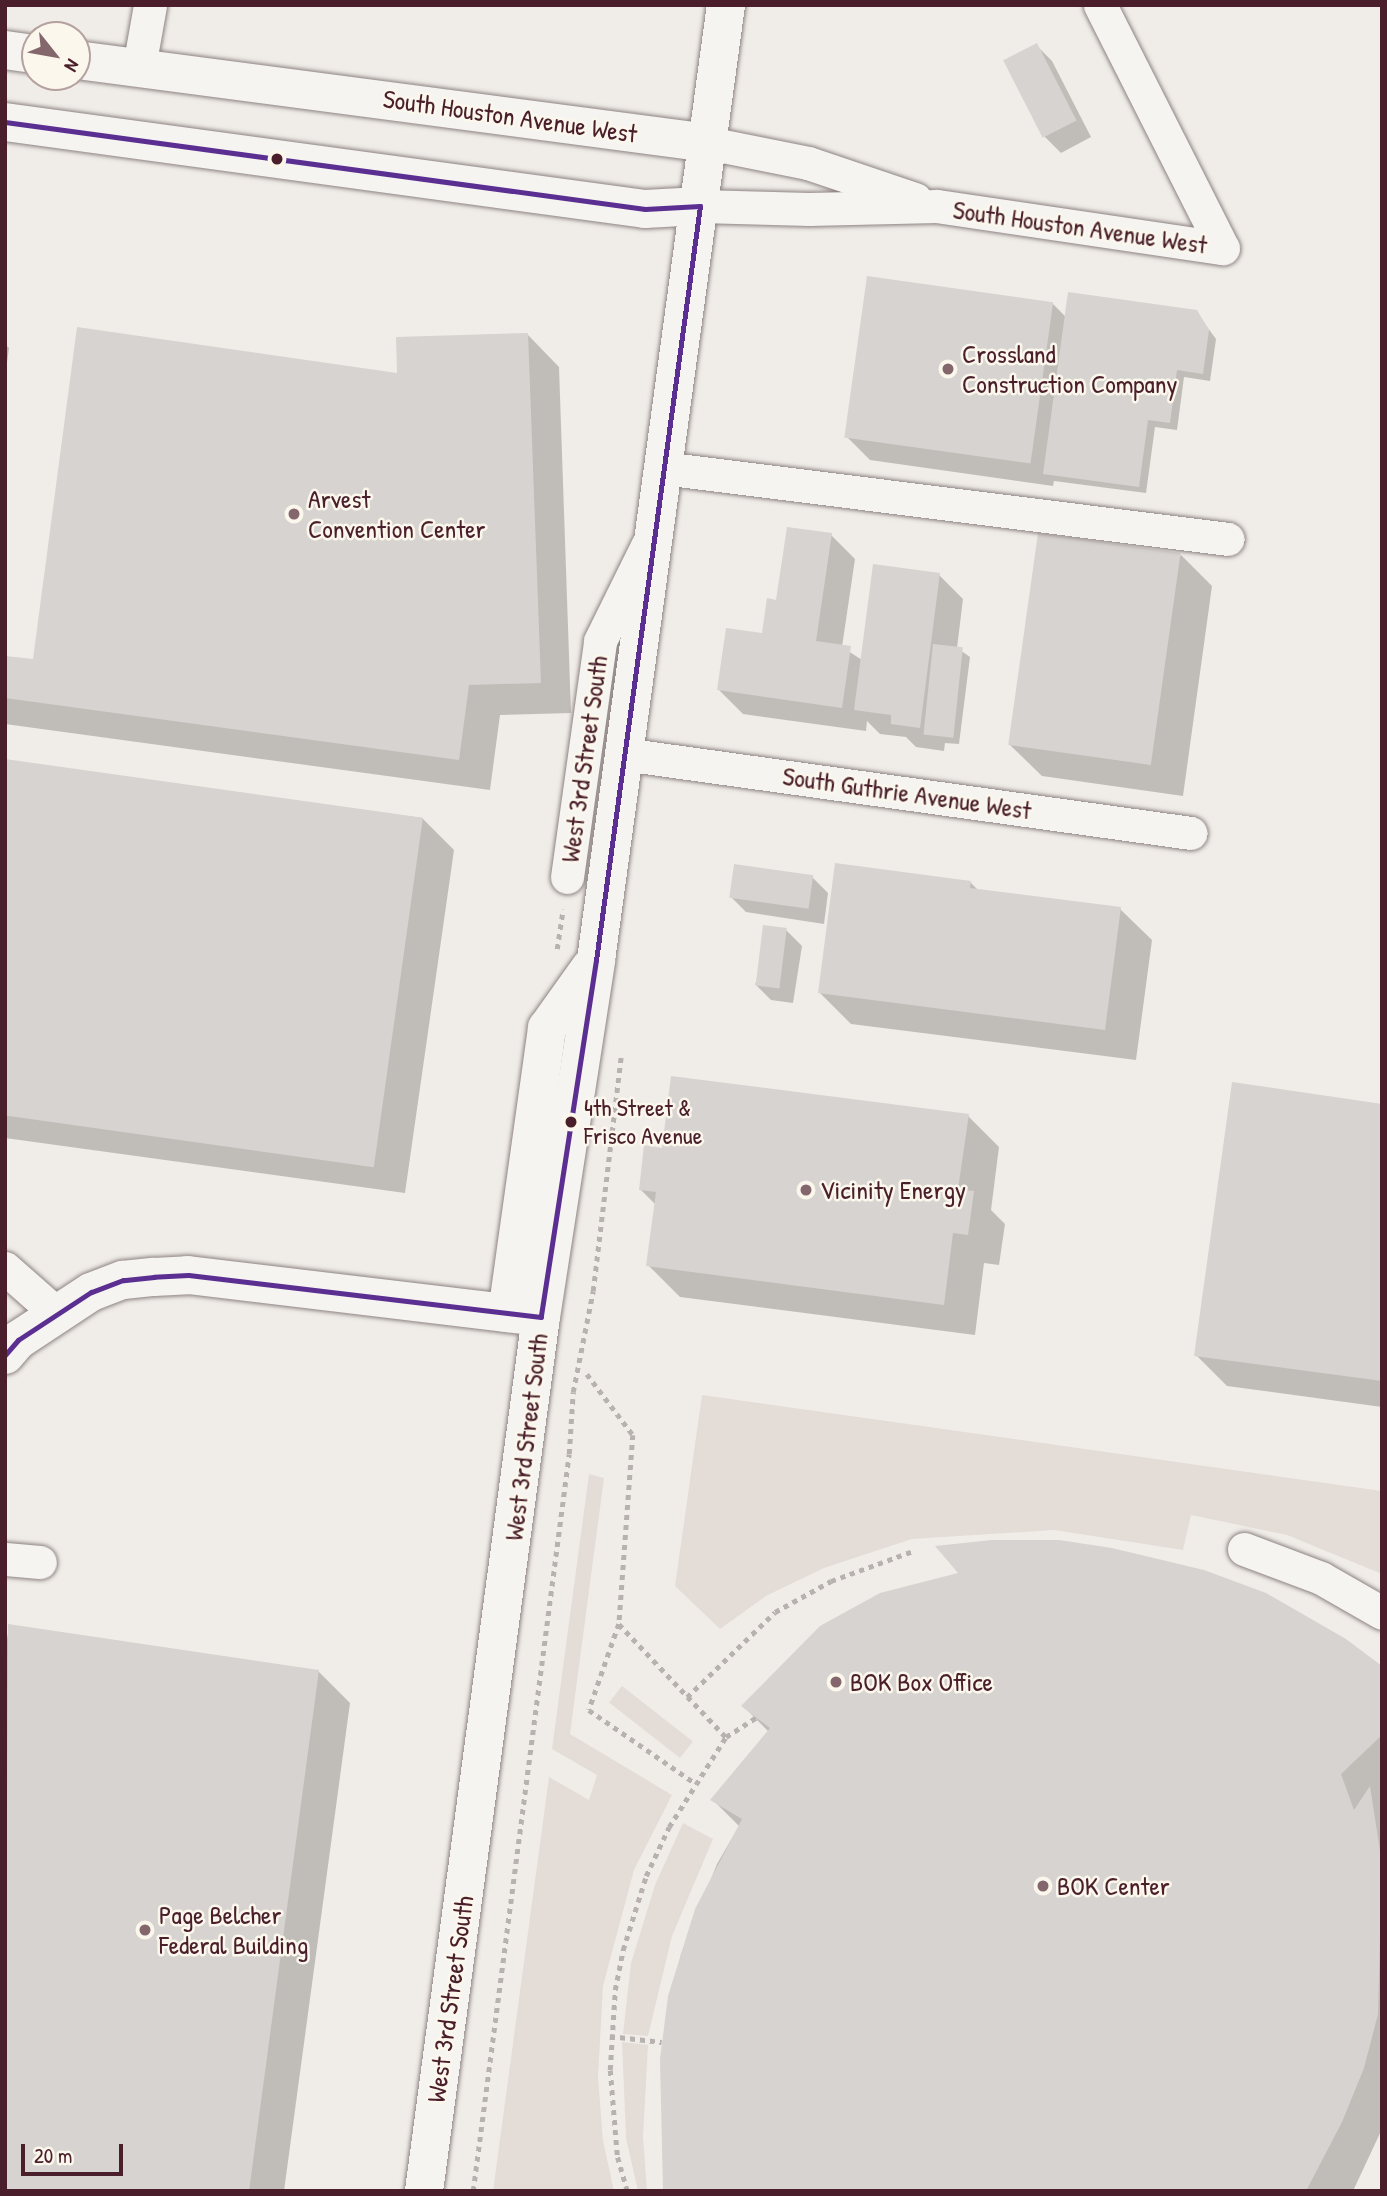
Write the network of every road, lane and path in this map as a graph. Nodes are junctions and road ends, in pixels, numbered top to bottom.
1 (150, 5) edge
2 (726, 5) edge
3 (1100, 5) edge
4 (91, 61) edge
5 (139, 66) junction
6 (5, 122) edge
7 (708, 144) junction
8 (700, 206) junction
9 (937, 206) junction
10 (663, 468) junction
11 (654, 529) junction
12 (1228, 539) dead end
13 (623, 754) junction
14 (1191, 833) dead end
15 (568, 877) dead end
16 (621, 1051) dead end
17 (5, 1268) edge
18 (57, 1314) junction
19 (524, 1315) junction
20 (5, 1355) edge
21 (587, 1374) dead end
22 (1244, 1549) dead end
23 (913, 1551) dead end
24 (5, 1559) edge
25 (40, 1562) dead end
26 (1382, 1613) edge
27 (619, 1624) junction
28 (687, 1697) junction
29 (757, 1717) dead end
30 (726, 1737) junction
31 (695, 1783) junction
32 (610, 2035) junction
33 (662, 2042) dead end
34 (424, 2191) edge
35 (474, 2191) edge
36 (626, 2191) edge

1 - 5 street
2 - 7 main road, West 3rd Street South
3 - 9 street, South Houston Avenue West
4 - 5 main road, South Houston Avenue West
5 - 7 main road, South Houston Avenue West
6 - 8 main road, South Houston Avenue West
7 - 8 main road, West 3rd Street South
7 - 9 street, South Houston Avenue West
8 - 9 street, South Houston Avenue West
8 - 10 main road, West 3rd Street South
10 - 11 main road, West 3rd Street South
10 - 12 street
11 - 13 main road, West 3rd Street South
11 - 15 street, West 3rd Street South
13 - 14 street, South Guthrie Avenue West
13 - 19 main road, West 3rd Street South
16 - 35 path, West 3rd Street South
17 - 18 street
18 - 19 main road
18 - 20 main road
19 - 34 main road, West 3rd Street South
21 - 27 path
22 - 26 street
23 - 28 path
24 - 25 street
27 - 28 path
27 - 31 path
28 - 30 path
29 - 30 path
30 - 31 path
31 - 32 path
32 - 33 path
32 - 36 path

